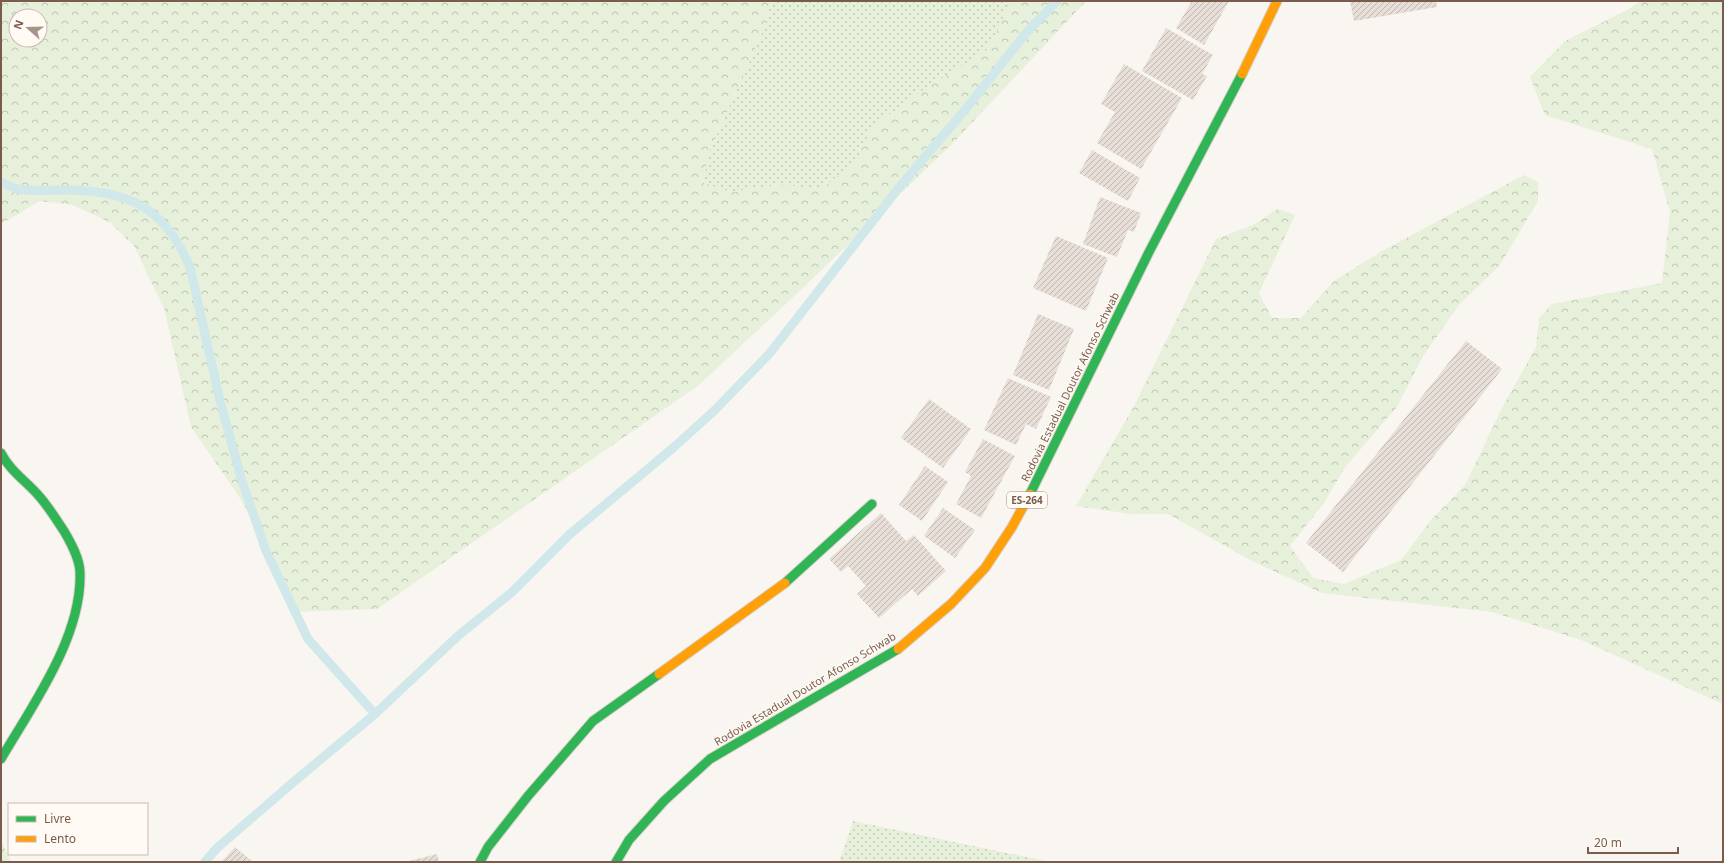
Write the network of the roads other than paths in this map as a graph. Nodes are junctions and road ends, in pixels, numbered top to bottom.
1 (1277, 1) edge
2 (1, 453) edge
3 (872, 504) dead end
4 (1, 759) edge
5 (480, 862) edge
6 (616, 862) edge

1 - 6 main road, Rodovia Estadual Doutor Afonso Schwab / ES-264
2 - 4 main road
3 - 5 main road

